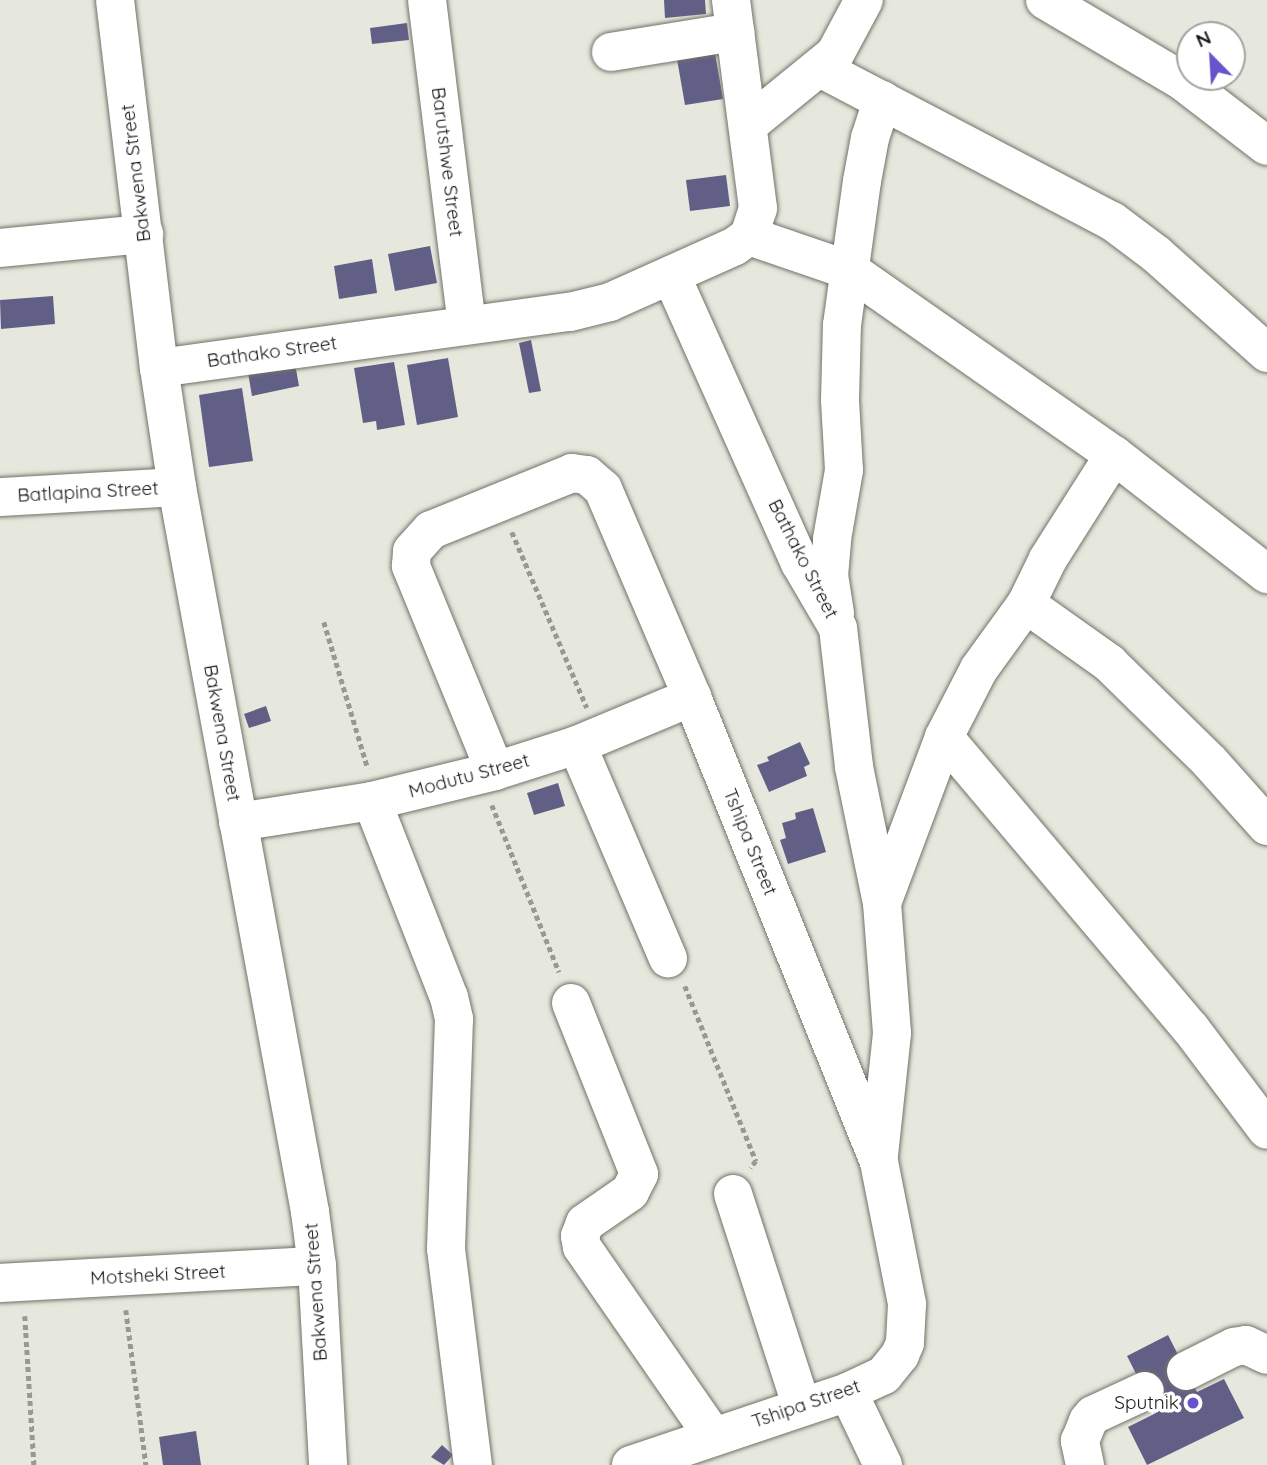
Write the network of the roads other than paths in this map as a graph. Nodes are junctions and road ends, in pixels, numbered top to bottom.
1 (116, 0) edge
2 (427, 0) edge
3 (864, 0) edge
4 (1045, 0) edge
5 (733, 16) edge
6 (611, 52) dead end
7 (820, 68) junction
8 (882, 100) junction
9 (748, 125) junction
10 (1267, 146) edge
11 (144, 234) junction
12 (749, 236) junction
13 (0, 248) edge
14 (851, 271) junction
15 (671, 275) junction
16 (467, 324) junction
17 (1267, 353) edge
18 (159, 369) junction
19 (1114, 455) junction
20 (177, 487) junction
21 (0, 497) edge
22 (1267, 574) edge
23 (1026, 604) junction
24 (838, 628) junction
25 (692, 697) junction
26 (944, 737) junction
27 (588, 741) junction
28 (487, 773) junction
29 (375, 800) junction
30 (238, 822) junction
31 (1267, 826) edge
32 (882, 902) junction
33 (668, 958) road end
34 (571, 1003) road end
35 (1267, 1130) edge
36 (878, 1162) junction
37 (733, 1194) road end
38 (317, 1266) junction
39 (12, 1283) edge
40 (1267, 1355) edge
41 (1186, 1371) dead end
42 (1145, 1391) dead end
43 (848, 1392) junction
44 (802, 1408) junction
45 (713, 1436) junction
46 (646, 1463) edge
47 (328, 1465) edge
48 (473, 1465) edge
49 (883, 1465) edge
50 (1085, 1465) edge

1 - 11 street, Bakwena Street
2 - 16 street, Barutshwe Street
3 - 7 street
4 - 10 street
5 - 6 street
5 - 9 street
7 - 8 street
7 - 9 street
8 - 14 street
8 - 17 street
9 - 12 street
11 - 13 street
11 - 18 street, Bakwena Street
12 - 14 street
12 - 15 street, Bathako Street
14 - 19 street
14 - 24 street
15 - 16 street, Bathako Street
15 - 24 street, Bathako Street
16 - 18 street, Bathako Street
18 - 20 street, Bakwena Street
19 - 22 street
19 - 23 street
20 - 21 street, Batlapina Street
20 - 30 street, Bakwena Street
23 - 26 street
23 - 31 street
24 - 32 street, Bathako Street
25 - 27 street, Modutu Street
25 - 28 street, Tshipa Street
25 - 36 street, Tshipa Street
26 - 32 street
26 - 35 street
27 - 28 street, Modutu Street
27 - 33 street
28 - 29 street, Modutu Street
29 - 30 street, Modutu Street
29 - 48 street
30 - 38 street, Bakwena Street
32 - 36 street, Bathako Street
34 - 45 street
36 - 43 street, Tshipa Street
37 - 44 street
38 - 39 street, Motsheki Street
38 - 47 street, Bakwena Street
40 - 41 street
42 - 50 street
43 - 44 street, Tshipa Street
43 - 49 street
44 - 45 street, Tshipa Street
45 - 46 street, Tshipa Street

